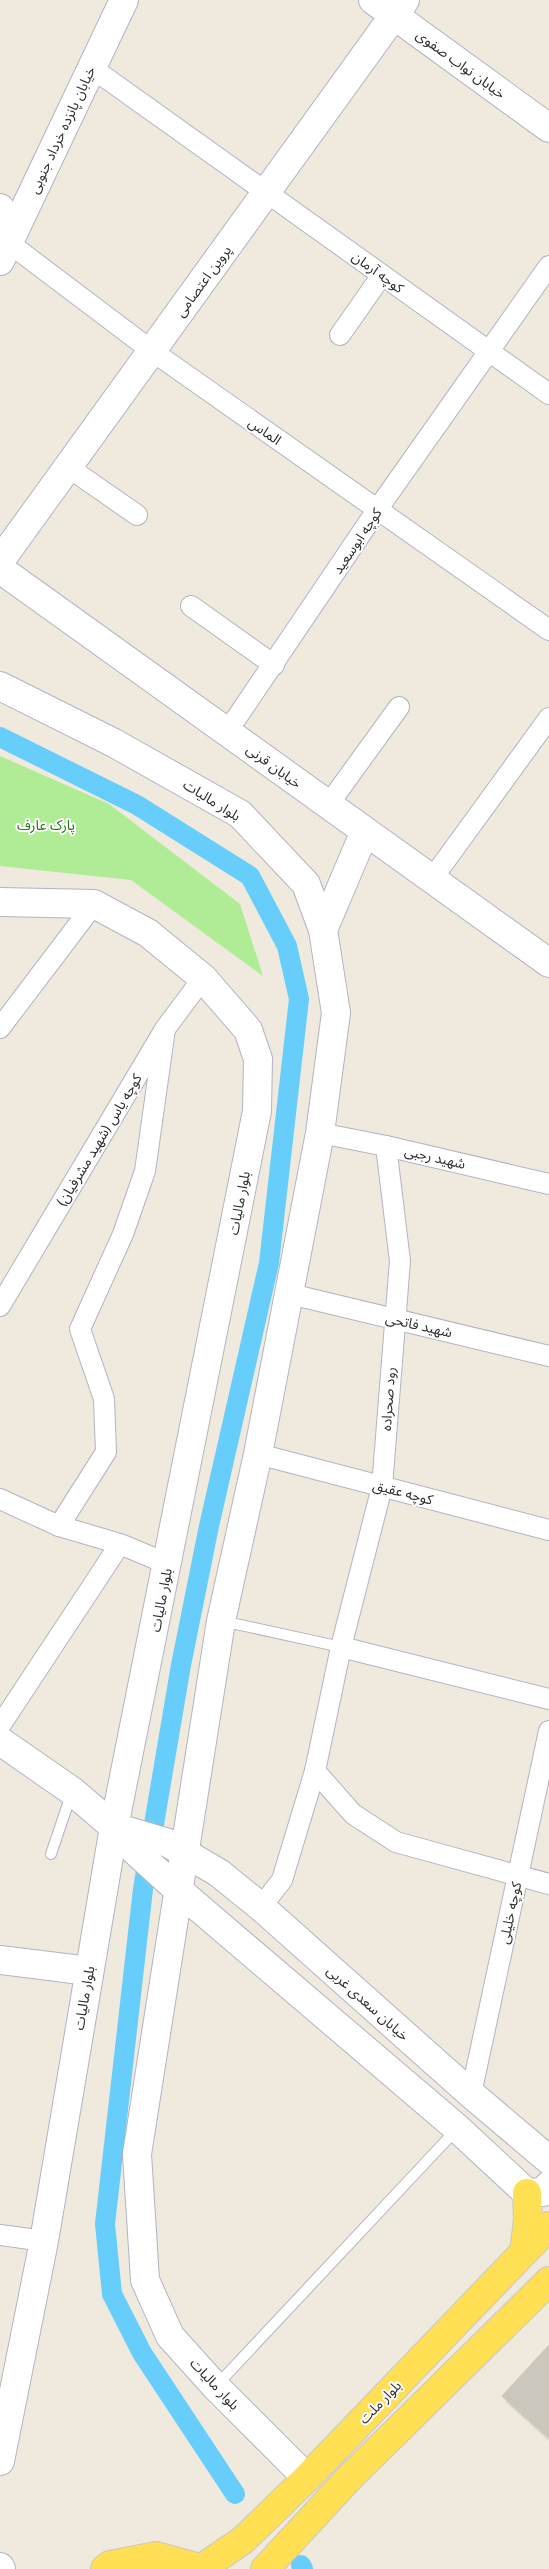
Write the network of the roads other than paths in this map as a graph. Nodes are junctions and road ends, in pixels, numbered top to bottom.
1 (124, 0) edge
2 (391, 5) edge
3 (92, 68) junction
4 (549, 128) edge
5 (267, 192) junction
6 (6, 235) edge
7 (549, 266) edge
8 (382, 275) junction
9 (340, 335) dead end
10 (152, 351) junction
11 (489, 351) junction
12 (549, 394) edge
13 (68, 467) junction
14 (378, 510) junction
15 (137, 515) dead end
16 (0, 561) edge
17 (0, 569) edge
18 (191, 606) dead end
19 (549, 630) edge
20 (274, 665) junction
21 (0, 686) edge
22 (399, 706) dead end
23 (549, 718) edge
24 (227, 732) junction
25 (328, 805) junction
26 (365, 831) junction
27 (432, 879) junction
28 (0, 902) edge
29 (94, 904) junction
30 (323, 930) junction
31 (549, 963) edge
32 (203, 978) junction
33 (0, 1028) edge
34 (165, 1029) junction
35 (320, 1133) junction
36 (386, 1146) junction
37 (549, 1184) edge
38 (290, 1294) junction
39 (0, 1306) edge
40 (394, 1319) junction
41 (549, 1356) edge
42 (258, 1454) junction
43 (382, 1487) junction
44 (0, 1499) edge
45 (59, 1526) junction
46 (549, 1530) edge
47 (120, 1544) junction
48 (168, 1564) junction
49 (221, 1621) junction
50 (341, 1647) junction
51 (549, 1699) edge
52 (0, 1726) edge
53 (549, 1731) edge
54 (0, 1741) edge
55 (315, 1771) junction
56 (72, 1791) junction
57 (114, 1827) junction
58 (157, 1845) junction
59 (51, 1854) dead end
60 (518, 1876) junction
61 (170, 1882) junction
62 (549, 1884) edge
63 (261, 1907) junction
64 (223, 1929) junction
65 (170, 1942) junction
66 (0, 1960) edge
67 (88, 1971) junction
68 (471, 2094) junction
69 (457, 2128) junction
70 (549, 2160) edge
71 (538, 2189) edge
72 (549, 2226) edge
73 (0, 2235) edge
74 (44, 2241) junction
75 (524, 2252) junction
76 (549, 2281) edge
77 (215, 2386) junction
78 (0, 2461) edge
79 (307, 2478) junction
80 (202, 2568) edge
81 (105, 2569) edge
82 (265, 2569) edge

1 - 3 street, خیابان پانزده خرداد جنوبی
2 - 4 street, خیابان نواب صفوی
2 - 5 street, پروین اعتصامی
3 - 5 street, کوچه آرمان
3 - 6 street, خیابان پانزده خرداد جنوبی
5 - 8 street, کوچه آرمان
5 - 10 street, پروین اعتصامی
6 - 10 street, الماس
7 - 11 street, کوچه ابوسعید
8 - 9 street
8 - 11 street, کوچه آرمان
10 - 13 street, پروین اعتصامی
10 - 14 street, الماس
11 - 12 street, کوچه آرمان
11 - 14 street, کوچه ابوسعید
13 - 15 street
13 - 16 street, پروین اعتصامی
14 - 19 street, الماس
14 - 20 street, کوچه ابوسعید
17 - 24 street, خیابان قرنی
18 - 20 street
20 - 24 street, کوچه ابوسعید
21 - 30 street, بلوار مالیات
22 - 25 street
23 - 27 street
24 - 25 street, خیابان قرنی
25 - 26 street, خیابان قرنی
26 - 27 street, خیابان قرنی
26 - 30 street
27 - 31 street, خیابان قرنی
28 - 29 street, بلوار مالیات
29 - 32 street, بلوار مالیات
29 - 33 street
30 - 35 street, بلوار مالیات
32 - 34 street, کوچه یاس (شهید مشرفیان)
32 - 48 street, بلوار مالیات
34 - 39 street, کوچه یاس (شهید مشرفیان)
34 - 45 street
35 - 36 street, شهید رجبی
35 - 38 street, بلوار مالیات
36 - 37 street, شهید رجبی
36 - 40 street, رود صحراده
38 - 40 street, شهید فاتحی
38 - 42 street, بلوار مالیات
40 - 41 street, شهید فاتحی
40 - 43 street, رود صحراده
42 - 43 street, کوچه عقیق
42 - 49 street, بلوار مالیات
43 - 46 street, کوچه عقیق
43 - 50 street, رود صحراده
44 - 45 street
45 - 47 street
47 - 48 street
47 - 52 street
48 - 57 street, بلوار مالیات
49 - 50 lane
49 - 58 street, بلوار مالیات
50 - 51 street
50 - 55 street, رود صحراده
53 - 60 street, کوچه خلیلی
54 - 56 street
55 - 60 street
55 - 63 street, رود صحراده
56 - 57 street
56 - 59 lane
57 - 58 street
57 - 67 street, بلوار مالیات
58 - 61 street, بلوار مالیات
58 - 61 street
58 - 63 street, خیابان سعدی غربی
60 - 62 street
60 - 68 street, کوچه خلیلی
61 - 64 street
61 - 65 street, بلوار مالیات
63 - 68 street, خیابان سعدی غربی
64 - 65 street
64 - 69 street
65 - 77 street, بلوار مالیات
66 - 67 street
67 - 74 street, بلوار مالیات
68 - 70 street, خیابان سعدی غربی
69 - 71 street
69 - 77 lane
71 - 75 main road
72 - 75 main road, بلوار ملت
73 - 74 street
74 - 78 street, بلوار مالیات
75 - 79 main road, بلوار ملت
76 - 82 main road
77 - 79 street, بلوار مالیات
79 - 80 main road, بلوار ملت
80 - 81 main road

